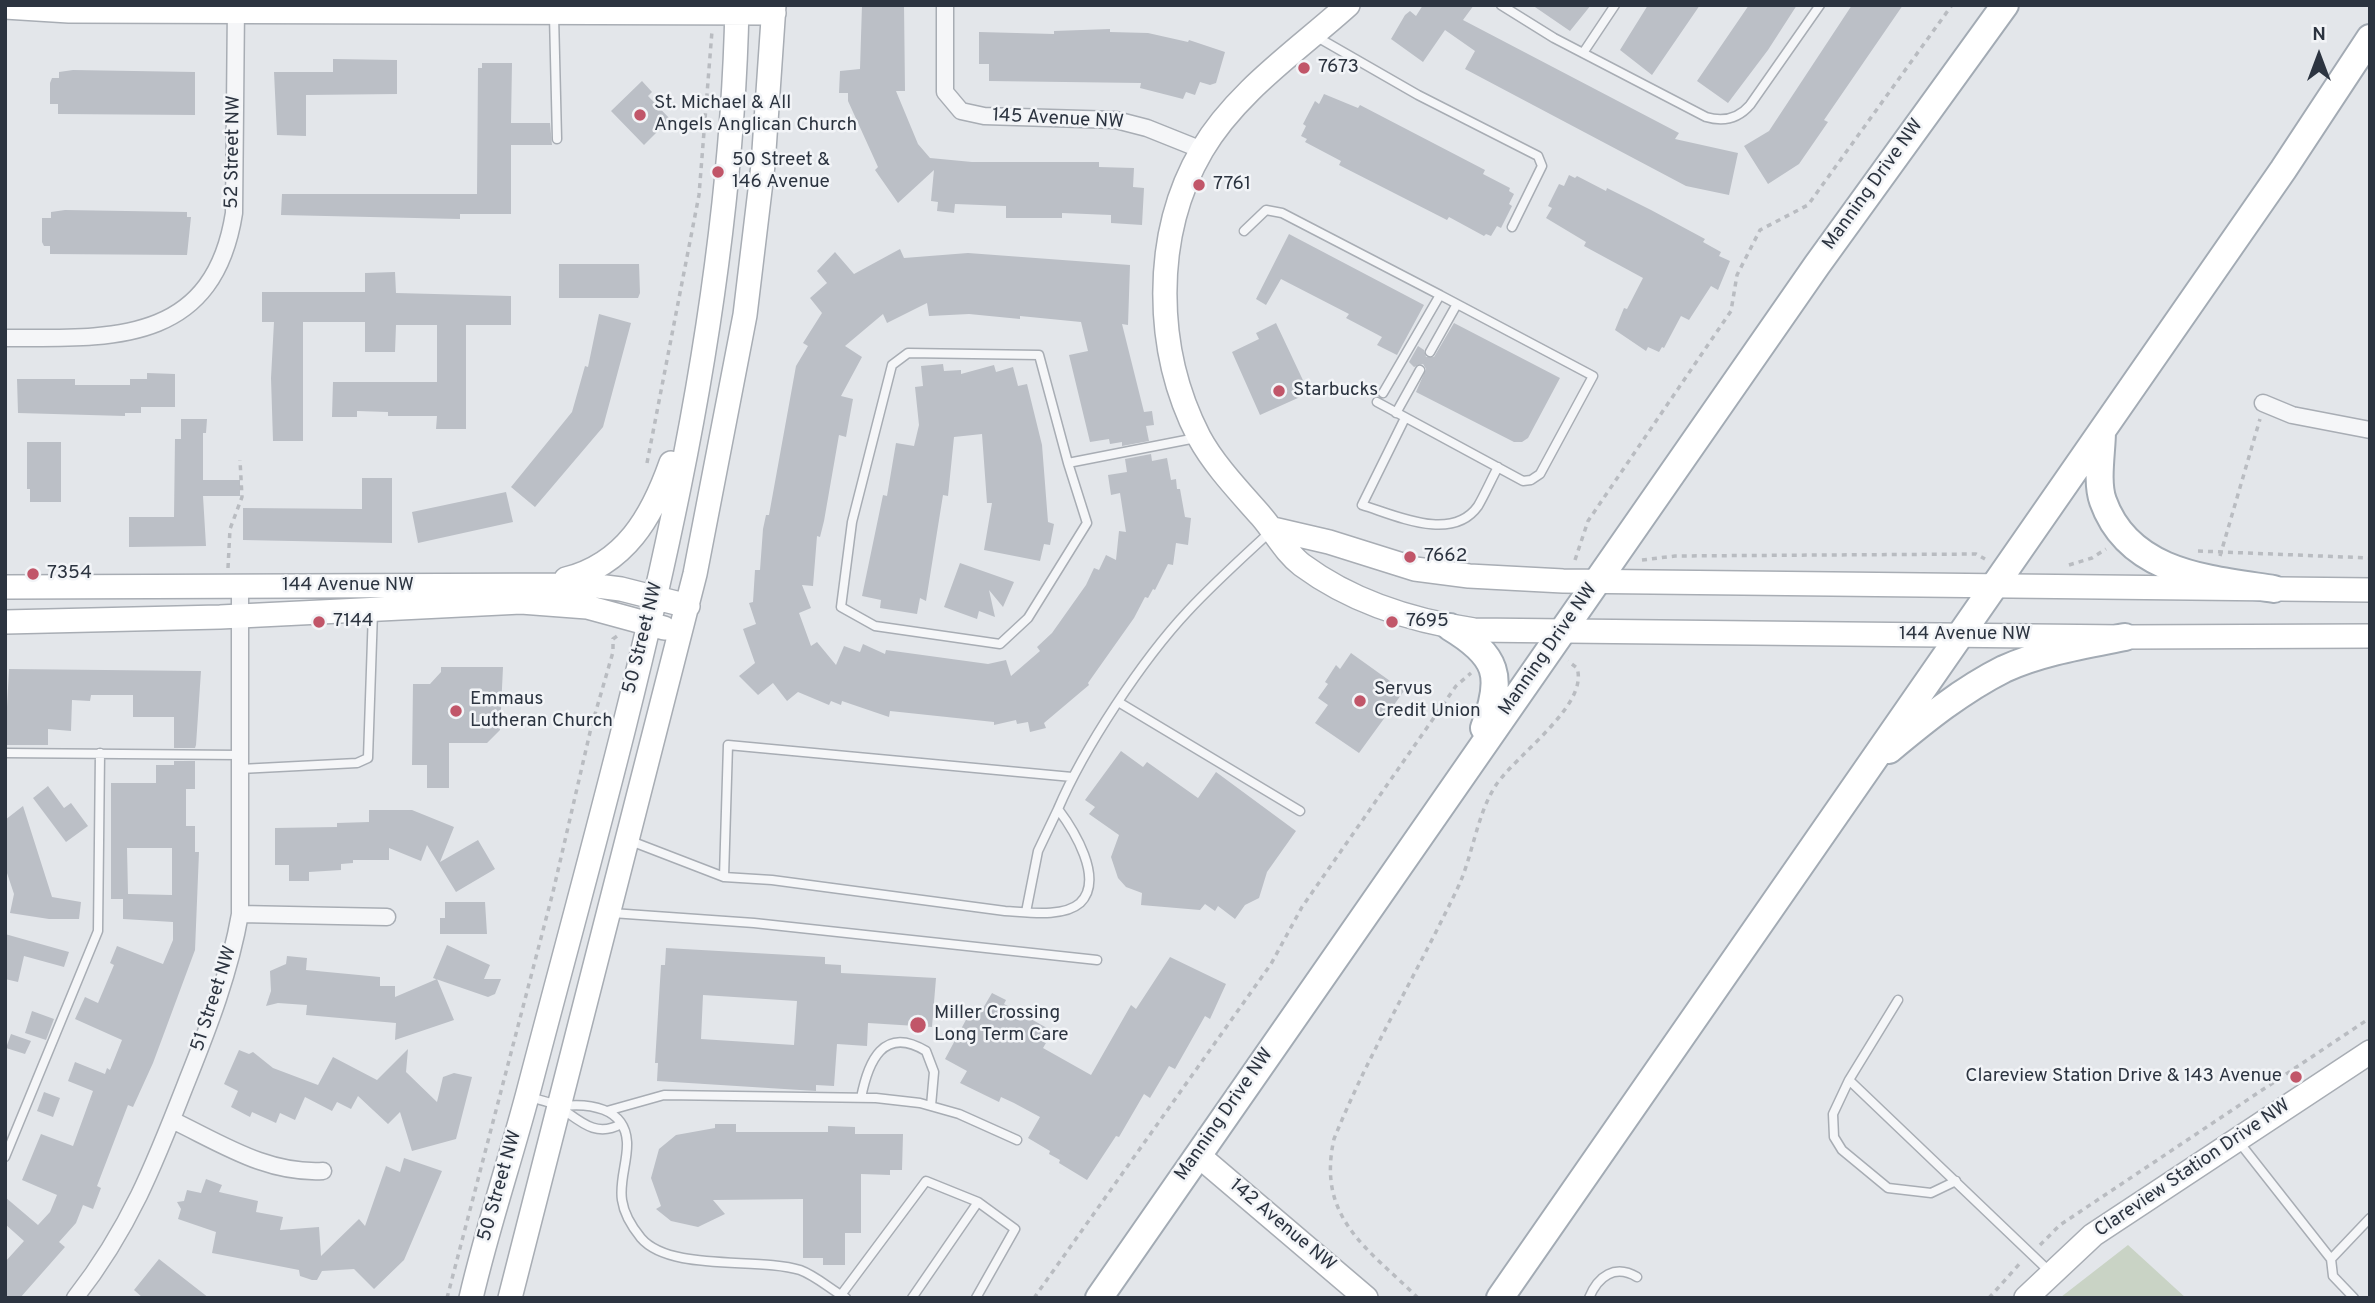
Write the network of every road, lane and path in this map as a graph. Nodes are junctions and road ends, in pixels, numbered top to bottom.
1 (945, 5) edge
2 (1348, 5) edge
3 (1501, 5) edge
4 (1615, 5) edge
5 (1820, 5) edge
6 (1952, 5) edge
7 (2005, 5) edge
8 (5, 7) edge
9 (236, 8) edge
10 (413, 9) edge
11 (506, 9) edge
12 (737, 9) edge
13 (774, 9) edge
14 (554, 12) junction
15 (709, 12) junction
16 (1314, 35) junction
17 (2370, 38) edge
18 (1583, 53) junction
19 (557, 139) dead end
20 (1202, 150) junction
21 (1512, 227) dead end
22 (1244, 231) dead end
23 (1440, 295) junction
24 (1457, 304) junction
25 (5, 338) edge
26 (1430, 352) dead end
27 (1420, 370) dead end
28 (1383, 393) dead end
29 (694, 401) junction
30 (1377, 402) dead end
31 (2263, 403) joint
32 (1396, 413) junction
33 (1405, 418) junction
34 (2370, 430) edge
35 (2102, 431) junction
36 (1200, 437) junction
37 (240, 460) dead end
38 (1068, 463) junction
39 (1498, 467) junction
40 (645, 472) dead end
41 (1273, 529) junction
42 (1576, 559) dead end
43 (2218, 561) dead end
44 (234, 578) junction
45 (1597, 583) junction
46 (540, 585) junction
47 (5, 587) edge
48 (1992, 588) junction
49 (2274, 589) junction
50 (2370, 590) edge
51 (655, 597) junction
52 (688, 606) junction
53 (373, 608) junction
54 (240, 616) junction
55 (5, 622) edge
56 (649, 624) junction
57 (1450, 627) junction
58 (682, 633) junction
59 (1561, 633) junction
60 (618, 635) dead end
61 (1958, 635) junction
62 (2370, 636) edge
63 (2125, 637) junction
64 (1564, 659) dead end
65 (1480, 670) dead end
66 (1120, 703) junction
67 (5, 753) edge
68 (100, 754) junction
69 (1472, 760) junction
70 (240, 762) junction
71 (1866, 769) junction
72 (1072, 777) junction
73 (1058, 809) junction
74 (1300, 811) dead end
75 (628, 840) junction
76 (724, 877) junction
77 (1026, 912) junction
78 (609, 913) junction
79 (240, 914) junction
80 (387, 917) dead end
81 (1097, 960) dead end
82 (1898, 1000) dead end
83 (2370, 1018) edge
84 (2370, 1052) edge
85 (1849, 1080) junction
86 (527, 1097) junction
87 (861, 1098) junction
88 (930, 1106) junction
89 (559, 1107) junction
90 (607, 1111) junction
91 (172, 1120) junction
92 (621, 1124) junction
93 (1017, 1140) dead end
94 (2237, 1140) junction
95 (1198, 1154) junction
96 (5, 1157) edge
97 (323, 1171) dead end
98 (1956, 1181) junction
99 (978, 1202) junction
100 (2370, 1217) edge
101 (2031, 1254) junction
102 (2331, 1259) junction
103 (2050, 1272) junction
104 (1637, 1277) dead end
105 (473, 1294) edge
106 (844, 1296) edge
107 (76, 1298) edge
108 (447, 1298) edge
109 (510, 1298) edge
110 (912, 1298) edge
111 (976, 1298) edge
112 (1034, 1298) edge
113 (1099, 1298) edge
114 (1366, 1298) edge
115 (1418, 1298) edge
116 (1500, 1298) edge
117 (1589, 1298) edge
118 (1989, 1298) edge
119 (2026, 1298) edge
120 (2354, 1298) edge

1 - 20 street, 145 Avenue NW
2 - 16 main road, 144 Avenue NW
3 - 18 lane
4 - 18 lane
5 - 18 lane
6 - 42 path
7 - 45 main road, Manning Drive NW
8 - 9 main road
9 - 10 main road
9 - 25 street, 52 Street NW
10 - 11 main road
11 - 14 main road
12 - 13 main road
12 - 15 main road
12 - 29 main road, 50 Street NW
13 - 52 main road, 50 Street NW
14 - 15 main road
14 - 19 lane
15 - 40 path
16 - 20 main road, 144 Avenue NW
16 - 21 lane
17 - 35 main road
20 - 36 main road, 144 Avenue NW
22 - 23 lane
23 - 24 lane
23 - 28 lane
24 - 26 lane
24 - 39 lane
27 - 32 lane
29 - 46 main road
29 - 51 main road, 50 Street NW
30 - 32 lane
31 - 34 street
31 - 43 path
32 - 33 lane
33 - 39 lane
33 - 39 lane
35 - 48 main road
35 - 49 main road
36 - 38 lane
36 - 41 main road, 144 Avenue NW
37 - 44 path
38 - 38 lane
41 - 45 main road
41 - 57 main road, 144 Avenue NW
41 - 66 lane
44 - 46 main road, 144 Avenue NW
44 - 47 main road, 144 Avenue NW
44 - 54 street, 51 Street NW
45 - 48 main road
45 - 59 main road, Manning Drive NW
46 - 51 main road, 144 Avenue NW
48 - 49 main road
48 - 61 main road
49 - 50 main road
51 - 52 main road, 144 Avenue NW
51 - 56 main road, 50 Street NW
52 - 58 main road, 50 Street NW
53 - 54 main road, 144 Avenue NW
53 - 56 main road, 144 Avenue NW
53 - 70 lane
54 - 55 main road, 144 Avenue NW
54 - 70 street, 51 Street NW
56 - 58 main road, 144 Avenue NW
56 - 86 main road, 50 Street NW
57 - 59 main road, 144 Avenue NW
57 - 69 main road
58 - 75 main road, 50 Street NW
59 - 61 main road, 144 Avenue NW
59 - 69 main road, Manning Drive NW
60 - 108 path
61 - 63 main road, 144 Avenue NW
61 - 71 main road
62 - 63 main road, 144 Avenue NW
63 - 71 main road
64 - 115 path
65 - 112 path
66 - 72 lane
66 - 74 lane
67 - 68 lane
68 - 70 lane
68 - 96 lane
69 - 95 main road, Manning Drive NW
70 - 79 street, 51 Street NW
71 - 116 main road
72 - 73 lane
72 - 76 lane
73 - 77 lane
73 - 77 lane
75 - 76 lane
75 - 78 main road, 50 Street NW
76 - 77 lane
78 - 81 lane
78 - 89 main road, 50 Street NW
79 - 80 street
79 - 91 street, 51 Street NW
82 - 85 lane
83 - 101 path
84 - 94 main road, Clareview Station Drive NW
85 - 98 lane
85 - 98 lane
86 - 89 lane
86 - 105 main road, 50 Street NW
87 - 88 lane
87 - 88 lane
87 - 90 lane
88 - 93 lane
89 - 90 lane
89 - 92 lane
89 - 109 main road, 50 Street NW
90 - 92 lane
91 - 97 street
91 - 107 street, 51 Street NW
92 - 106 lane
94 - 102 lane
94 - 103 main road, Clareview Station Drive NW
95 - 113 main road, Manning Drive NW
95 - 114 main road, 142 Avenue NW
98 - 101 lane
99 - 106 lane
99 - 110 lane
99 - 111 lane
100 - 102 lane
101 - 103 lane
101 - 118 path
102 - 120 lane
103 - 119 main road, Clareview Station Drive NW
104 - 117 lane

